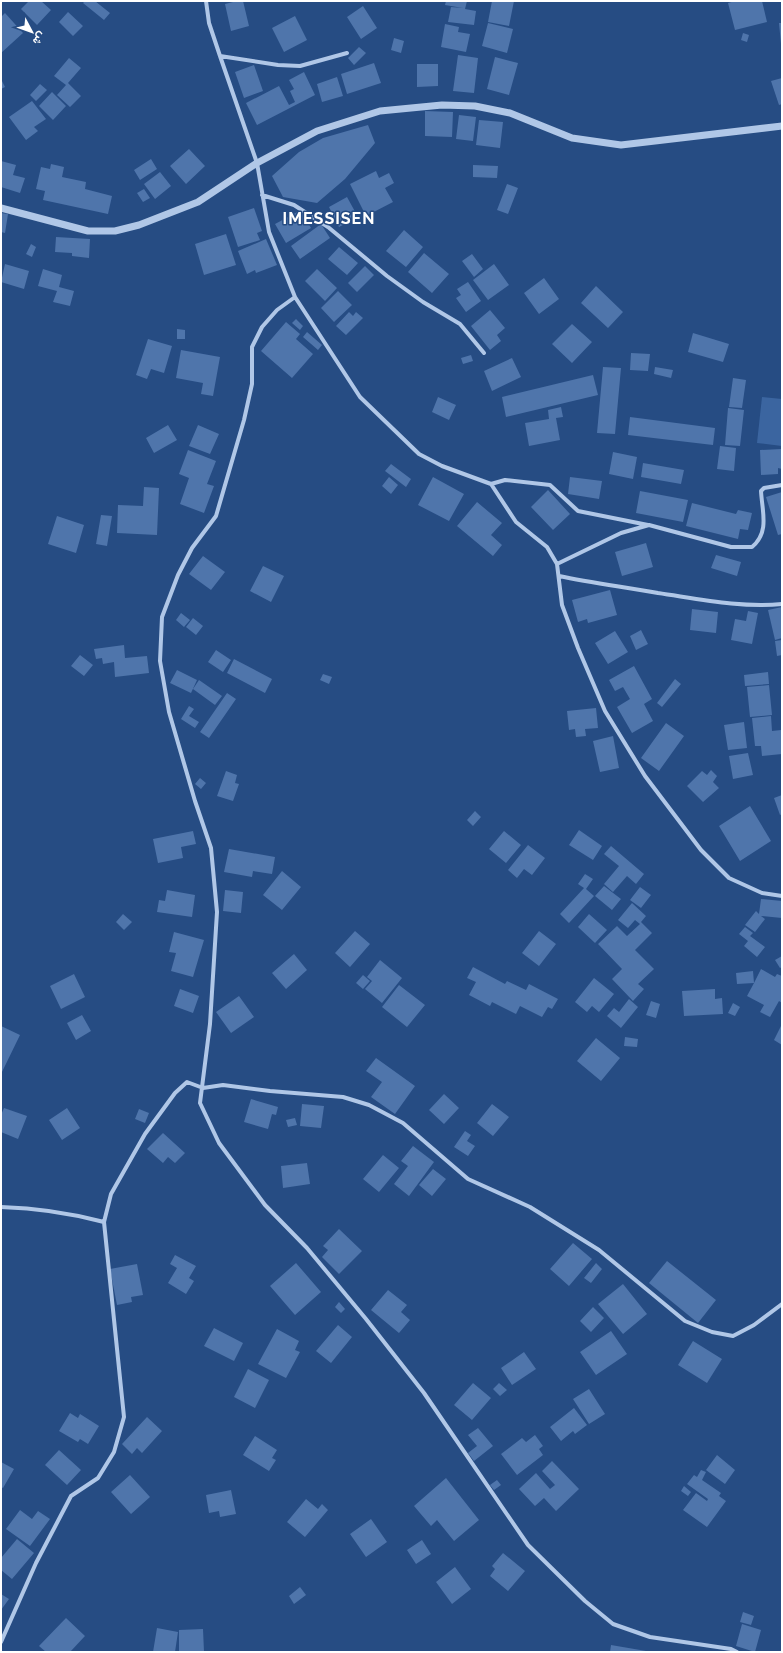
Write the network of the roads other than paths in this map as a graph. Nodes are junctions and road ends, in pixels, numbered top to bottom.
1 (206, 1) edge
2 (346, 53) dead end
3 (220, 56) junction
4 (782, 126) edge
5 (257, 163) junction
6 (262, 195) junction
7 (1, 208) edge
8 (295, 297) junction
9 (484, 353) dead end
10 (491, 484) junction
11 (782, 485) edge
12 (650, 525) junction
13 (556, 564) junction
14 (558, 576) junction
15 (782, 604) edge
16 (782, 896) edge
17 (203, 1088) junction
18 (1, 1207) edge
19 (104, 1222) junction
20 (782, 1304) edge
21 (1, 1642) edge
22 (738, 1652) edge

1 - 3 street
2 - 3 street
3 - 5 street
4 - 5 street
5 - 6 street
5 - 7 street
6 - 8 street
6 - 9 street
8 - 10 street
8 - 17 street
10 - 12 street
10 - 13 street
11 - 12 street
12 - 13 street
13 - 14 street
14 - 15 street
14 - 16 street
17 - 19 street
17 - 20 street
17 - 22 street
18 - 19 street
19 - 21 street

